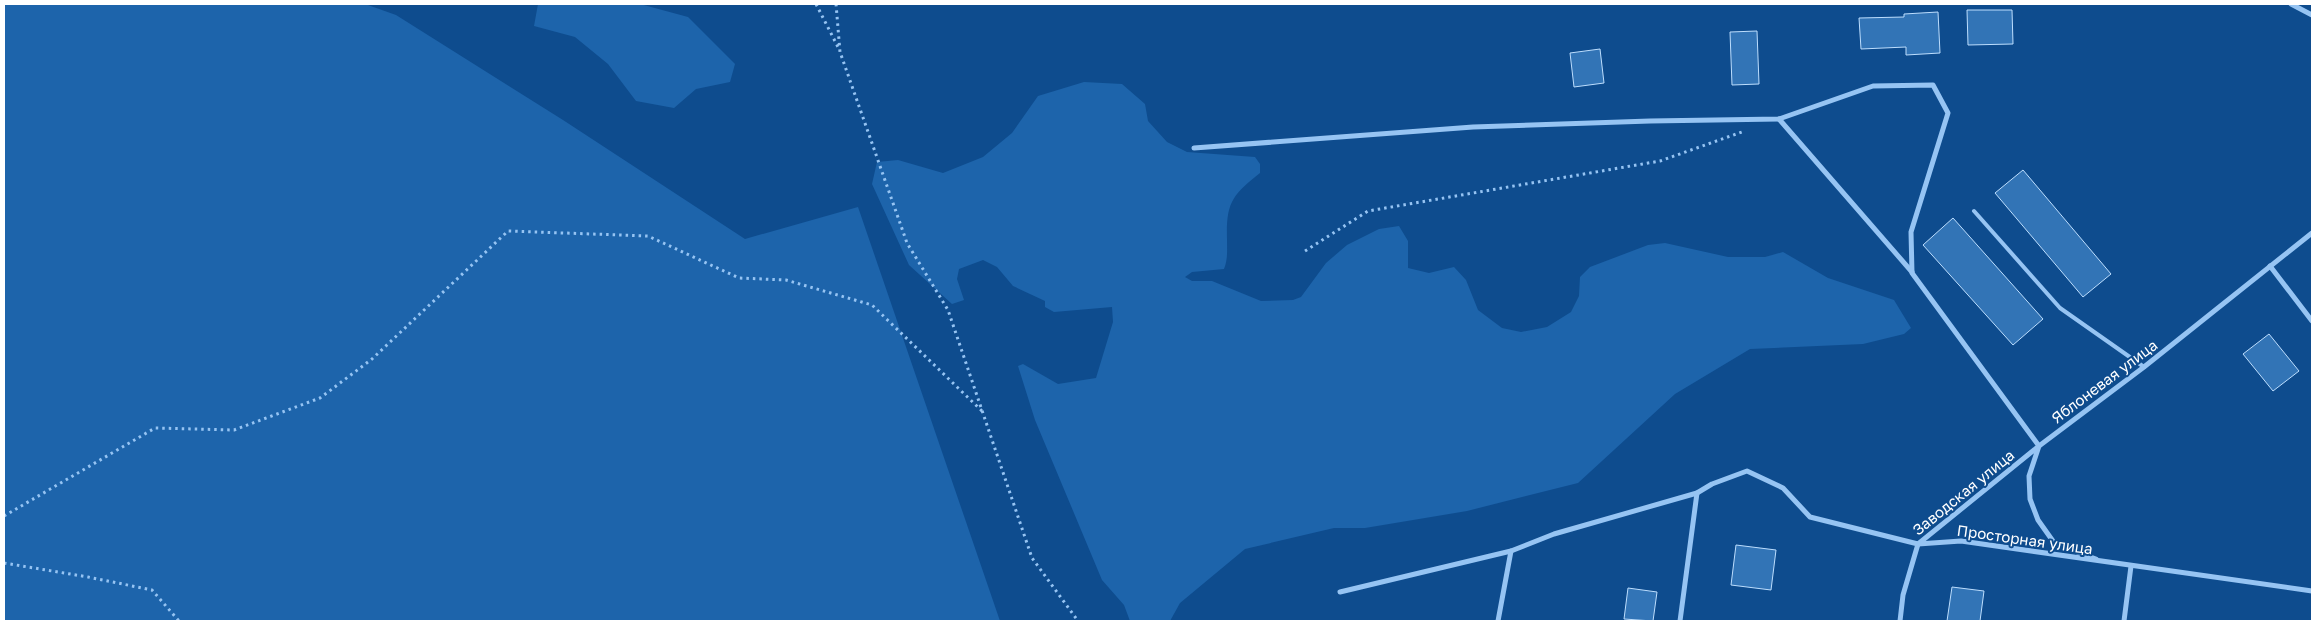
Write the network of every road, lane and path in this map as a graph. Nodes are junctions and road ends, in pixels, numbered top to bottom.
1 (816, 4) edge
2 (836, 4) edge
3 (2291, 4) edge
4 (2312, 15) edge
5 (840, 52) junction
6 (1779, 119) junction
7 (1752, 129) dead end
8 (1194, 148) dead end
9 (1974, 211) dead end
10 (2312, 233) edge
11 (1305, 251) dead end
12 (2270, 266) junction
13 (1912, 273) junction
14 (2312, 321) edge
15 (2144, 367) junction
16 (983, 412) junction
17 (2039, 446) junction
18 (1697, 493) junction
19 (4, 516) edge
20 (1918, 544) junction
21 (1511, 551) junction
22 (4, 563) edge
23 (2109, 563) junction
24 (2131, 566) junction
25 (2312, 591) edge
26 (1340, 592) dead end
27 (179, 621) edge
28 (1078, 621) edge
29 (1498, 621) edge
30 (1680, 621) edge
31 (1900, 621) edge
32 (2124, 621) edge

1 - 5 path
2 - 5 path
3 - 4 street
5 - 16 path
6 - 8 street
6 - 13 street
6 - 13 street
7 - 11 path
9 - 15 lane
10 - 12 street, Яблоневая улица
12 - 14 street
12 - 15 street, Яблоневая улица
13 - 17 street
15 - 17 street, Яблоневая улица
16 - 19 path
16 - 28 path
17 - 20 street, Заводская улица
17 - 23 street
18 - 20 street, Просторная улица
18 - 21 street, Просторная улица
18 - 30 street
20 - 23 street, Просторная улица
20 - 31 street, Заводская улица
21 - 26 street, Просторная улица
21 - 29 street
22 - 27 path
23 - 24 street, Просторная улица
24 - 25 street, Просторная улица
24 - 32 street

